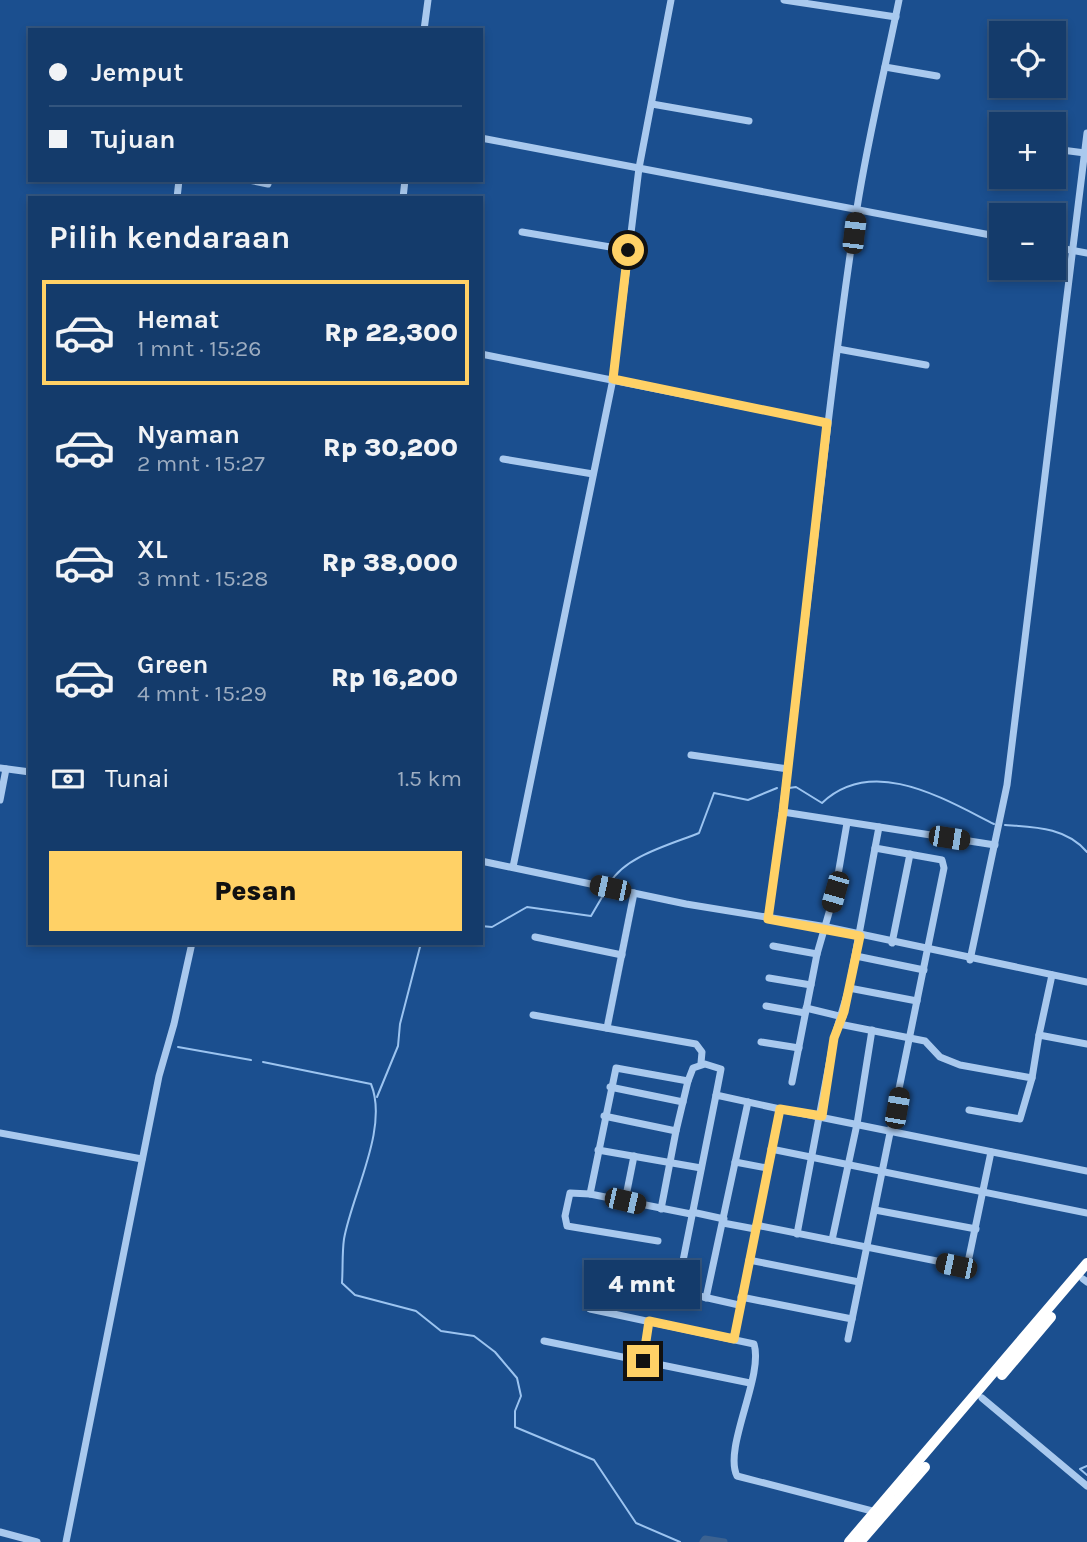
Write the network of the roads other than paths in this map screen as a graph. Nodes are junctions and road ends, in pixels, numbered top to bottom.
1 (428, 0) edge
2 (671, 0) edge
3 (784, 0) edge
4 (900, 0) edge
5 (896, 17) junction
6 (424, 28) edge
7 (885, 67) junction
8 (937, 76) dead end
9 (652, 104) junction
10 (748, 121) dead end
11 (1087, 133) edge
12 (483, 138) edge
13 (1066, 152) edge
14 (1085, 156) edge
15 (639, 168) junction
16 (258, 182) edge
17 (268, 184) dead end
18 (857, 210) junction
19 (522, 232) dead end
20 (989, 235) edge
21 (1066, 249) edge
22 (628, 250) junction
23 (1072, 250) junction
24 (1087, 253) edge
25 (838, 349) junction
26 (483, 354) edge
27 (926, 365) dead end
28 (613, 379) junction
29 (827, 423) junction
30 (503, 459) dead end
31 (593, 474) junction
32 (691, 755) dead end
33 (3, 768) edge
34 (788, 769) junction
35 (28, 772) edge
36 (0, 800) edge
37 (783, 812) junction
38 (847, 823) junction
39 (879, 827) junction
40 (995, 845) junction
41 (875, 848) junction
42 (910, 854) junction
43 (483, 861) edge
44 (513, 867) junction
45 (634, 893) junction
46 (768, 919) junction
47 (827, 927) junction
48 (860, 936) junction
49 (535, 937) dead end
50 (892, 943) junction
51 (192, 945) edge
52 (773, 946) dead end
53 (929, 951) junction
54 (817, 954) junction
55 (622, 955) junction
56 (856, 956) junction
57 (970, 960) junction
58 (925, 970) junction
59 (1052, 975) junction
60 (769, 978) dead end
61 (1087, 982) edge
62 (811, 985) junction
63 (849, 988) junction
64 (917, 1001) junction
65 (766, 1006) dead end
66 (806, 1011) junction
67 (533, 1015) dead end
68 (841, 1020) junction
69 (607, 1028) junction
70 (872, 1030) junction
71 (1040, 1035) junction
72 (909, 1038) junction
73 (761, 1042) dead end
74 (1087, 1044) edge
75 (799, 1048) junction
76 (701, 1063) junction
77 (1032, 1078) junction
78 (688, 1081) junction
79 (792, 1082) dead end
80 (610, 1087) junction
81 (716, 1095) junction
82 (683, 1102) junction
83 (748, 1102) junction
84 (780, 1109) junction
85 (969, 1110) dead end
86 (604, 1116) junction
87 (822, 1116) junction
88 (857, 1124) junction
89 (676, 1131) junction
90 (892, 1131) junction
91 (0, 1133) edge
92 (771, 1149) junction
93 (598, 1150) junction
94 (991, 1152) junction
95 (634, 1156) junction
96 (813, 1157) junction
97 (142, 1159) junction
98 (670, 1162) junction
99 (735, 1162) junction
100 (848, 1164) junction
101 (701, 1168) junction
102 (767, 1168) junction
103 (882, 1171) junction
104 (1087, 1171) edge
105 (984, 1191) junction
106 (590, 1194) junction
107 (625, 1201) junction
108 (661, 1209) junction
109 (874, 1210) junction
110 (691, 1213) junction
111 (1087, 1213) edge
112 (724, 1221) junction
113 (755, 1227) junction
114 (976, 1229) junction
115 (797, 1234) junction
116 (832, 1240) junction
117 (658, 1241) dead end
118 (867, 1247) junction
119 (748, 1260) junction
120 (1087, 1263) edge
121 (1085, 1278) edge
122 (859, 1282) junction
123 (706, 1298) junction
124 (740, 1301) junction
125 (590, 1309) dead end
126 (852, 1319) junction
127 (649, 1321) junction
128 (734, 1339) junction
129 (848, 1339) dead end
130 (544, 1341) dead end
131 (643, 1361) junction
132 (750, 1383) junction
133 (982, 1398) junction
134 (1087, 1486) edge
135 (877, 1512) junction
136 (0, 1532) edge
137 (37, 1542) edge
138 (66, 1542) edge
139 (849, 1542) edge
140 (860, 1542) edge

1 - 6 street
2 - 9 street
3 - 5 street
4 - 5 street
5 - 7 street
7 - 8 street
7 - 18 street
9 - 10 street
9 - 15 street
11 - 14 street
12 - 15 street
13 - 14 street
14 - 23 street
15 - 18 street
15 - 22 street
16 - 17 street
18 - 20 street
18 - 25 street
19 - 22 street
21 - 23 street
22 - 28 street
23 - 24 street
23 - 40 street
25 - 27 street
25 - 29 street
26 - 28 street
28 - 29 street
28 - 31 street
29 - 34 street
30 - 31 street
31 - 44 street
32 - 34 street
33 - 35 street
33 - 36 street
34 - 37 street
37 - 38 street
37 - 46 street
38 - 39 street
38 - 47 street
39 - 40 street
39 - 41 street
40 - 57 street
41 - 42 street
41 - 48 street
42 - 50 street
42 - 53 street
43 - 44 street
44 - 45 street
45 - 46 street
45 - 55 street
46 - 47 street
47 - 48 street
47 - 54 street
48 - 50 street
48 - 56 street
49 - 55 street
50 - 53 street
51 - 97 street
52 - 54 street
53 - 57 street
53 - 58 street
54 - 62 street
55 - 69 street
56 - 58 street
56 - 63 street
57 - 59 street
58 - 64 street
59 - 61 street
59 - 71 street
60 - 62 street
62 - 66 street
63 - 64 street
63 - 68 street
64 - 72 street
65 - 66 street
66 - 68 street
66 - 75 street
67 - 69 street
68 - 70 street
68 - 87 street
69 - 76 street
70 - 72 street
70 - 88 street
71 - 74 street
71 - 77 street
72 - 77 street
72 - 90 street
73 - 75 street
75 - 79 street
76 - 78 street
76 - 81 street
77 - 85 street
78 - 80 street
78 - 82 street
80 - 82 street
80 - 86 street
81 - 83 street
81 - 101 street
82 - 89 street
83 - 84 street
83 - 99 street
84 - 87 street
84 - 92 street
86 - 89 street
86 - 93 street
87 - 88 street
87 - 96 street
88 - 90 street
88 - 100 street
89 - 98 street
90 - 94 street
90 - 103 street
91 - 97 street
92 - 96 street
92 - 102 street
93 - 95 street
93 - 106 street
94 - 104 street
94 - 105 street
95 - 98 street
95 - 107 street
96 - 100 street
96 - 115 street
97 - 138 street
98 - 101 street
98 - 108 street
99 - 102 street
99 - 112 street
100 - 103 street
100 - 116 street
101 - 110 street
102 - 113 street
103 - 105 street
103 - 109 street
105 - 111 street
105 - 114 street
106 - 107 street
106 - 117 street
107 - 108 street
108 - 110 street
109 - 114 street
109 - 118 street
110 - 112 street
110 - 123 street
112 - 113 street
112 - 123 street
113 - 115 street
113 - 119 street
114 - 118 street
115 - 116 street
116 - 118 street
118 - 122 street
119 - 122 street
119 - 124 street
120 - 135 highway
121 - 133 highway
122 - 126 street
123 - 124 street
124 - 126 street
124 - 128 street
125 - 127 street
126 - 129 street
127 - 128 street
127 - 131 street
128 - 132 street
130 - 131 street
131 - 132 street
132 - 135 street
133 - 134 street
133 - 140 highway
135 - 139 highway
136 - 137 street

